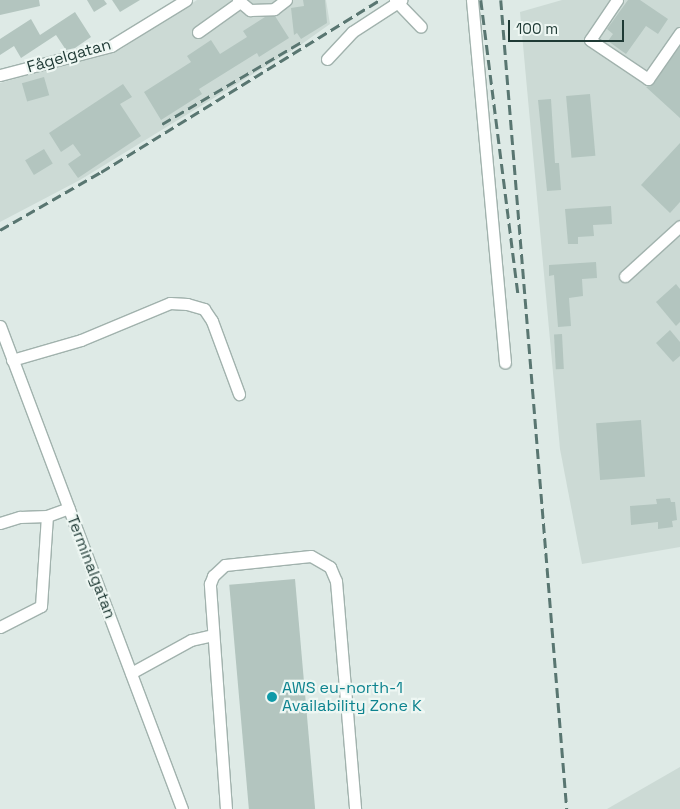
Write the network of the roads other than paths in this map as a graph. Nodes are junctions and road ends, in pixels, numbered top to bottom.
1 (186, 0) edge
2 (286, 0) edge
3 (472, 0) edge
4 (617, 0) edge
5 (239, 1) edge
6 (398, 1) edge
7 (421, 27) dead end
8 (198, 32) dead end
9 (680, 33) edge
10 (327, 59) dead end
11 (0, 75) edge
12 (680, 226) edge
13 (625, 276) dead end
14 (0, 326) edge
15 (12, 360) junction
16 (505, 363) dead end
17 (239, 394) dead end
18 (69, 508) junction
19 (47, 516) junction
20 (0, 523) edge
21 (0, 627) edge
22 (212, 635) junction
23 (131, 673) junction
24 (182, 809) edge
25 (226, 809) edge
26 (355, 809) edge

1 - 11 street, Fågelgatan
2 - 5 street
3 - 16 street
4 - 9 street
5 - 8 street
6 - 7 street
6 - 10 street
12 - 13 street
14 - 15 street, Terminalgatan
15 - 17 street
15 - 18 street, Terminalgatan
18 - 19 street
18 - 23 street, Terminalgatan
19 - 20 street
19 - 21 street
22 - 23 street
22 - 25 street
22 - 26 street
23 - 24 street, Terminalgatan

